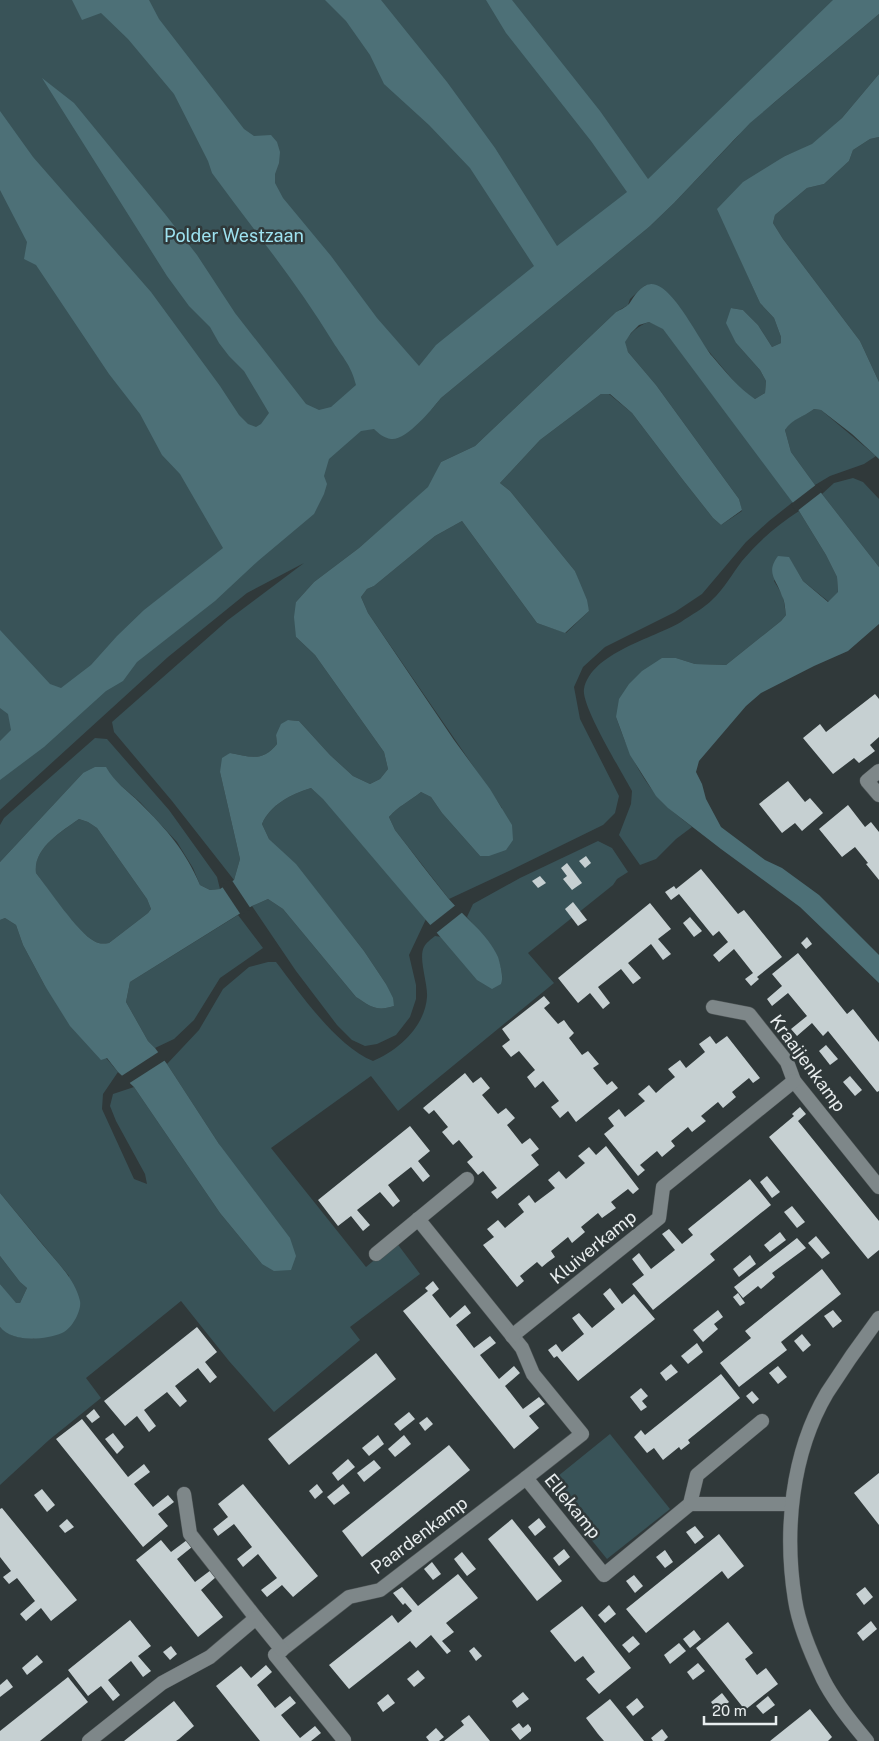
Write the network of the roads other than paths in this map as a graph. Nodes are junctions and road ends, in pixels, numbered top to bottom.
1 (879, 771) edge
2 (879, 795) edge
3 (713, 1007) dead end
4 (794, 1081) junction
5 (467, 1180) dead end
6 (879, 1187) edge
7 (418, 1219) junction
8 (376, 1254) dead end
9 (879, 1318) edge
10 (512, 1336) junction
11 (762, 1421) dead end
12 (526, 1478) junction
13 (184, 1494) dead end
14 (690, 1504) junction
15 (791, 1504) junction
16 (256, 1618) junction
17 (282, 1650) junction
18 (344, 1740) edge
19 (90, 1741) edge
20 (867, 1741) edge

1 - 2 street
3 - 4 street, Kraaijenkamp
4 - 6 street, Kraaijenkamp
4 - 10 street, Kluiverkamp
5 - 7 street
7 - 8 street
7 - 10 street, Ellekamp
9 - 15 street
10 - 12 street, Ellekamp
11 - 14 street
12 - 14 street, Ellekamp
12 - 17 street, Paardenkamp
13 - 16 street
14 - 15 street
15 - 20 street
16 - 17 street
16 - 19 street
17 - 18 street

